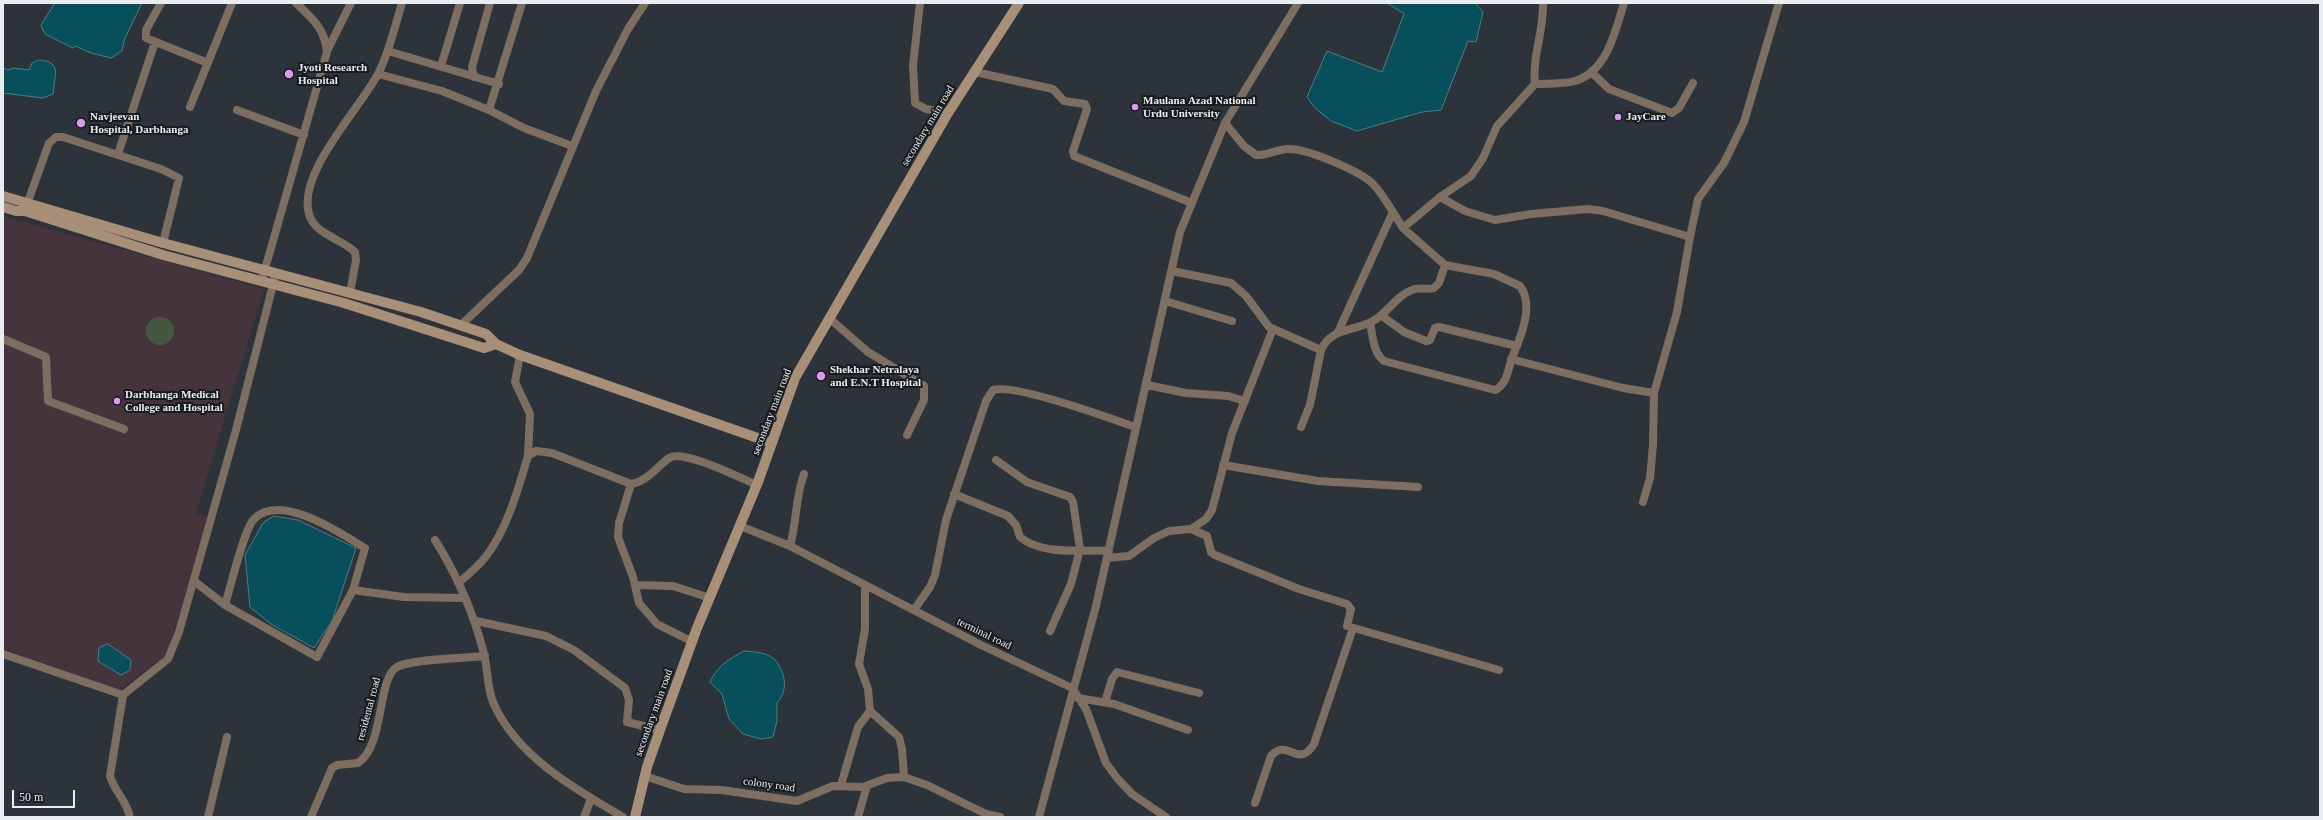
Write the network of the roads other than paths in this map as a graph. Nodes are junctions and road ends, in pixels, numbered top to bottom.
1 (161, 3) edge
2 (232, 3) edge
3 (296, 3) edge
4 (351, 3) edge
5 (402, 3) edge
6 (460, 3) edge
7 (490, 3) edge
8 (522, 3) edge
9 (645, 3) edge
10 (920, 3) edge
11 (1019, 3) edge
12 (1298, 3) edge
13 (1543, 3) edge
14 (1624, 3) edge
15 (1779, 3) edge
16 (155, 42) junction
17 (388, 51) junction
18 (327, 52) junction
19 (208, 63) junction
20 (441, 66) junction
21 (976, 72) junction
22 (1590, 72) junction
23 (378, 74) junction
24 (474, 77) junction
25 (1693, 83) dead end
26 (499, 84) junction
27 (1535, 84) junction
28 (190, 107) dead end
29 (236, 110) dead end
30 (489, 110) junction
31 (948, 113) junction
32 (1225, 123) junction
33 (304, 135) junction
34 (572, 146) junction
35 (118, 154) junction
36 (3, 196) edge
37 (1440, 196) junction
38 (1192, 203) junction
39 (3, 207) edge
40 (26, 208) junction
41 (1393, 212) junction
42 (1403, 228) junction
43 (1690, 237) junction
44 (163, 242) junction
45 (1445, 265) junction
46 (265, 270) junction
47 (1172, 271) junction
48 (276, 273) junction
49 (262, 281) junction
50 (273, 284) junction
51 (350, 293) junction
52 (375, 300) junction
53 (1165, 300) junction
54 (371, 311) junction
55 (1382, 316) junction
56 (829, 318) junction
57 (1232, 321) dead end
58 (1370, 323) junction
59 (461, 325) junction
60 (1273, 329) junction
61 (1338, 332) junction
62 (3, 339) edge
63 (496, 344) junction
64 (1517, 346) junction
65 (1321, 350) junction
66 (520, 355) junction
67 (1511, 359) junction
68 (1146, 385) junction
69 (1654, 393) junction
70 (1245, 401) junction
71 (1135, 427) junction
72 (1301, 427) dead end
73 (124, 429) dead end
74 (907, 435) dead end
75 (772, 443) junction
76 (528, 456) junction
77 (996, 460) dead end
78 (1223, 465) junction
79 (804, 474) dead end
80 (631, 484) junction
81 (757, 485) junction
82 (1418, 487) dead end
83 (954, 494) junction
84 (1643, 502) dead end
85 (740, 526) junction
86 (1191, 529) junction
87 (435, 540) dead end
88 (790, 546) junction
89 (1080, 549) junction
90 (1108, 554) junction
91 (194, 581) junction
92 (458, 583) junction
93 (635, 585) junction
94 (865, 585) junction
95 (353, 590) junction
96 (464, 598) junction
97 (710, 598) junction
98 (224, 606) junction
99 (914, 610) junction
100 (476, 621) junction
101 (1353, 628) junction
102 (1050, 631) dead end
103 (693, 642) junction
104 (3, 654) edge
105 (485, 656) junction
106 (1499, 670) dead end
107 (1072, 688) junction
108 (1199, 693) dead end
109 (123, 695) junction
110 (1078, 698) junction
111 (1105, 702) junction
112 (870, 711) junction
113 (660, 730) junction
114 (1188, 730) dead end
115 (228, 737) dead end
116 (645, 776) junction
117 (904, 777) junction
118 (841, 785) junction
119 (867, 786) junction
120 (591, 799) junction
121 (1255, 803) dead end
122 (130, 817) edge
123 (208, 817) edge
124 (311, 817) edge
125 (584, 817) edge
126 (623, 817) edge
127 (635, 817) edge
128 (858, 817) edge
129 (1000, 817) edge
130 (1039, 817) edge
131 (1166, 817) edge

1 - 16 street
2 - 19 street
3 - 18 street
4 - 18 street
5 - 17 street
6 - 20 street
7 - 24 street
8 - 26 street
9 - 34 street
10 - 31 street
11 - 21 street, secondary main road
12 - 32 street
13 - 27 street
14 - 22 street
15 - 43 street
16 - 19 street
16 - 35 street
17 - 20 street
17 - 23 street
18 - 33 street
19 - 28 street
20 - 24 street
21 - 31 street, secondary main road
21 - 38 street
22 - 25 street
22 - 27 street
23 - 30 street
23 - 51 street
24 - 26 street
26 - 30 street
27 - 37 street
29 - 33 street
30 - 34 street
31 - 56 street, secondary main road
32 - 38 street
32 - 41 street
33 - 46 street
34 - 59 street
35 - 40 street
35 - 44 street
36 - 40 street
37 - 42 street
37 - 43 street
38 - 47 street
39 - 40 street
40 - 44 street
40 - 49 street
41 - 42 street
41 - 61 street
42 - 45 street
43 - 69 street
44 - 46 street
45 - 55 street
45 - 64 street
46 - 48 street
46 - 49 street
47 - 53 street
47 - 60 street
48 - 50 street
48 - 51 street
49 - 50 street
50 - 54 street
50 - 91 street
51 - 52 street
52 - 54 street
52 - 59 street
53 - 57 street
53 - 68 street
54 - 63 street
55 - 58 street
55 - 64 street
56 - 74 street
56 - 75 street, secondary main road
58 - 61 street
58 - 67 street
59 - 63 street
60 - 65 street
60 - 70 street
61 - 65 street
62 - 73 street
63 - 66 street
64 - 67 street
65 - 72 street
66 - 75 street
66 - 76 street
67 - 69 street
68 - 70 street
68 - 71 street
69 - 84 street
70 - 78 street
71 - 83 street
71 - 90 street
75 - 81 street, secondary main road
76 - 80 street
76 - 92 street
77 - 89 street
78 - 82 street
78 - 86 street
79 - 88 street
80 - 81 street
80 - 93 street
81 - 85 street, secondary main road
83 - 89 street
83 - 99 street
85 - 88 street, terminal road
85 - 97 street, secondary main road
86 - 90 street
86 - 101 street
87 - 92 street
88 - 94 street, terminal road
89 - 90 street
89 - 102 street
90 - 107 street
91 - 98 street
91 - 109 street
92 - 96 street
93 - 97 street
93 - 103 street
94 - 99 street, terminal road
94 - 112 street
95 - 96 street
95 - 98 street
95 - 98 street
96 - 100 street
97 - 103 street, secondary main road
99 - 107 street, terminal road
100 - 105 street
100 - 113 street
101 - 106 street
101 - 121 street
103 - 113 street, secondary main road
104 - 109 street
105 - 120 street
105 - 124 street, residental road
107 - 110 street
107 - 130 street
108 - 111 street
109 - 122 street
110 - 111 street
110 - 131 street
111 - 114 street
112 - 117 street
112 - 118 street
113 - 116 street, secondary main road
115 - 123 street
116 - 118 street, colony road
116 - 127 street, secondary main road
117 - 119 street, colony road
117 - 129 street, colony road
118 - 119 street, colony road
119 - 128 street
120 - 125 street
120 - 126 street

